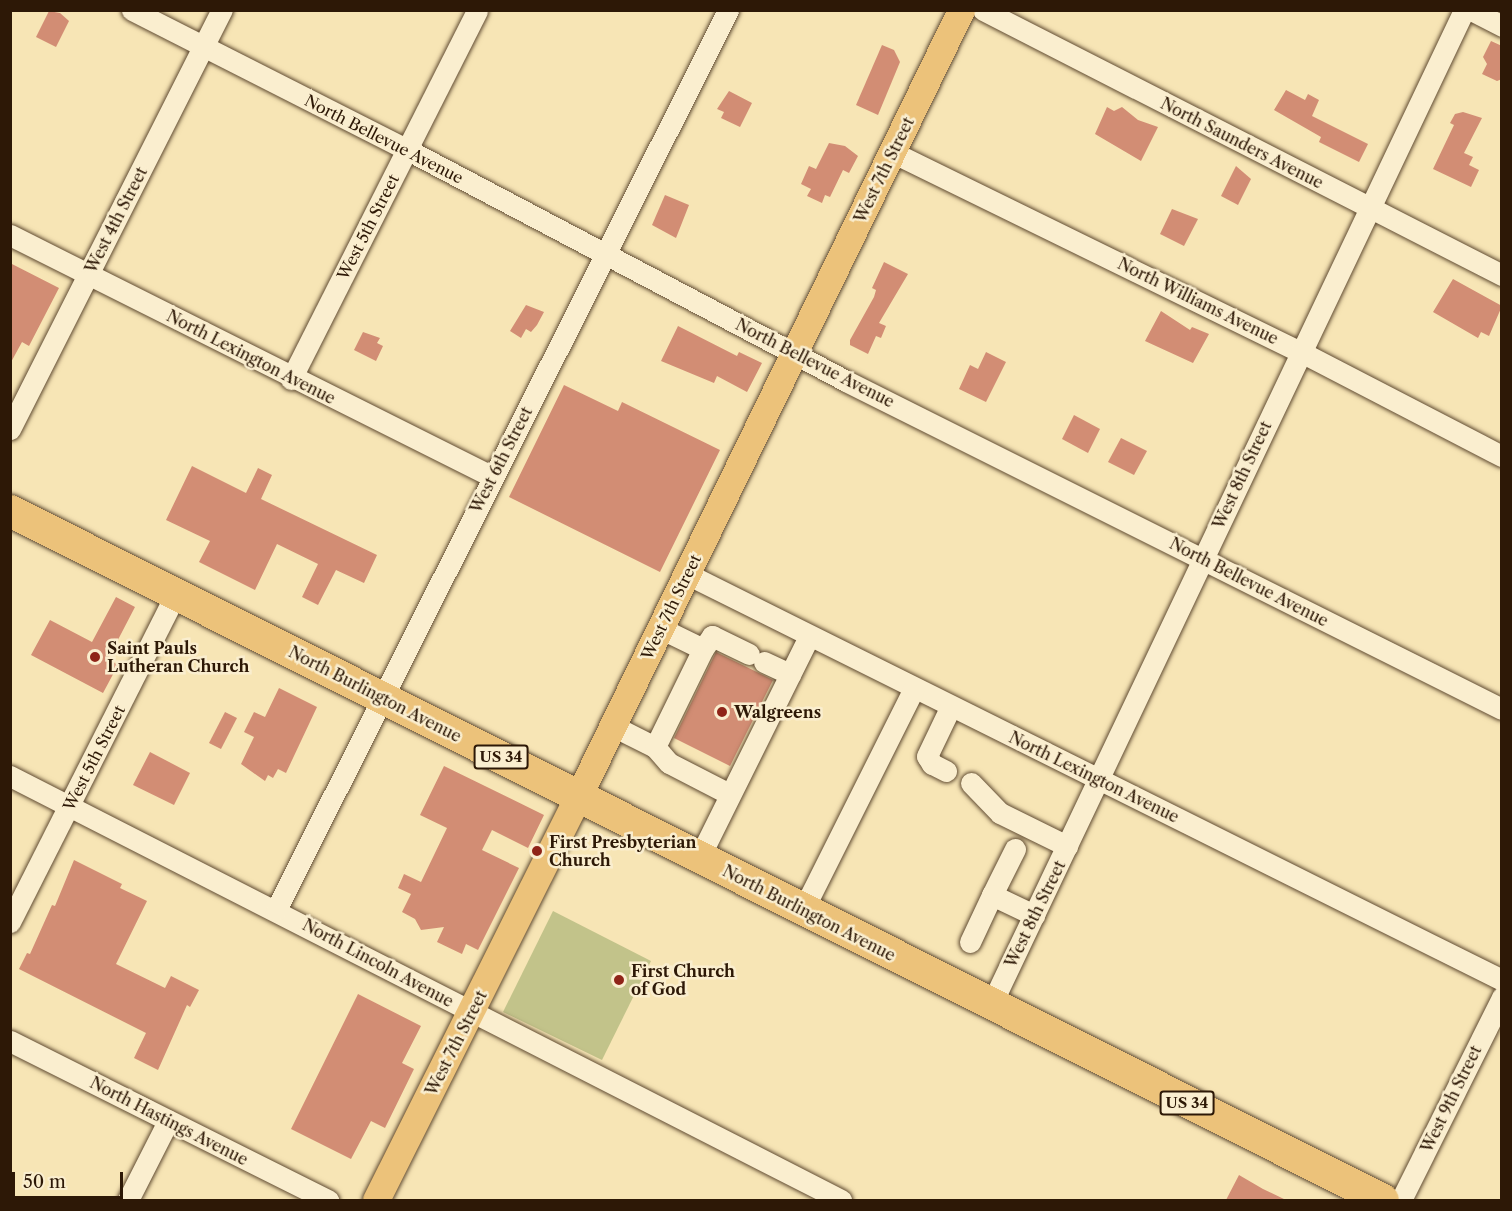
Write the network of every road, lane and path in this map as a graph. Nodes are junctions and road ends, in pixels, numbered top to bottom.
1 (132, 10) edge
2 (222, 10) edge
3 (477, 10) edge
4 (728, 10) edge
5 (961, 10) edge
6 (982, 10) edge
7 (1464, 10) edge
8 (1471, 10) edge
9 (1502, 26) edge
10 (204, 46) junction
11 (408, 150) junction
12 (892, 153) junction
13 (1370, 209) junction
14 (10, 235) edge
15 (605, 255) junction
16 (88, 275) junction
17 (1502, 275) edge
18 (1300, 352) junction
19 (794, 353) junction
20 (291, 378) junction
21 (10, 429) edge
22 (1502, 456) edge
23 (493, 477) junction
24 (10, 511) edge
25 (1202, 558) junction
26 (687, 574) junction
27 (176, 594) junction
28 (660, 628) junction
29 (809, 636) junction
30 (703, 649) junction
31 (790, 674) junction
32 (915, 688) junction
33 (382, 697) junction
34 (951, 706) junction
35 (1502, 709) edge
36 (613, 726) junction
37 (655, 747) junction
38 (946, 771) dead end
39 (10, 776) edge
40 (1099, 780) junction
41 (971, 783) dead end
42 (729, 794) dead end
43 (578, 796) junction
44 (70, 806) junction
45 (1067, 846) junction
46 (1015, 849) dead end
47 (699, 858) junction
48 (992, 895) junction
49 (276, 910) junction
50 (803, 910) junction
51 (1034, 915) junction
52 (10, 922) edge
53 (970, 942) dead end
54 (1502, 980) edge
55 (1502, 997) edge
56 (991, 1005) junction
57 (472, 1012) junction
58 (10, 1041) edge
59 (168, 1121) junction
60 (128, 1200) edge
61 (328, 1200) edge
62 (376, 1200) edge
63 (841, 1200) edge
64 (1383, 1200) edge
65 (1401, 1200) edge

1 - 10 street, North Bellevue Avenue
2 - 10 street, West 4th Street
3 - 11 street, West 5th Street
4 - 15 street, West 6th Street
5 - 12 main road, West 7th Street
6 - 13 street, North Saunders Avenue
7 - 13 street, West 8th Street
8 - 9 street
10 - 11 street, North Bellevue Avenue
10 - 16 street, West 4th Street
11 - 15 street, North Bellevue Avenue
11 - 20 street, West 5th Street
12 - 18 street, North Williams Avenue
12 - 19 main road, West 7th Street
13 - 17 street, North Saunders Avenue
13 - 18 street, West 8th Street
14 - 16 street, North Lexington Avenue
15 - 19 street, North Bellevue Avenue
15 - 23 street, West 6th Street
16 - 20 street, North Lexington Avenue
16 - 21 street, West 4th Street
18 - 22 street, North Williams Avenue
18 - 25 street, West 8th Street
19 - 25 street, North Bellevue Avenue
19 - 26 main road, West 7th Street
20 - 23 street, North Lexington Avenue
23 - 33 street, West 6th Street
24 - 27 highway, North Burlington Avenue / US 34
25 - 35 street, North Bellevue Avenue
25 - 40 street, West 8th Street
26 - 28 main road, West 7th Street
26 - 29 street, North Lexington Avenue
27 - 33 highway, North Burlington Avenue / US 34
27 - 44 street, West 5th Street
28 - 30 street
28 - 36 main road, West 7th Street
29 - 31 street
29 - 32 street, North Lexington Avenue
30 - 31 street
30 - 37 street
31 - 47 street
32 - 34 street, North Lexington Avenue
32 - 50 street
33 - 43 highway, North Burlington Avenue / US 34
33 - 49 street, West 6th Street
34 - 38 street
34 - 40 street, North Lexington Avenue
36 - 37 street
36 - 43 main road, West 7th Street
37 - 42 street
39 - 44 street, North Lincoln Avenue
40 - 45 street, West 8th Street
40 - 54 street, North Lexington Avenue
41 - 45 street
43 - 47 highway, North Burlington Avenue / US 34
43 - 57 main road, West 7th Street
44 - 49 street, North Lincoln Avenue
44 - 52 street, West 5th Street
45 - 51 street, West 8th Street
46 - 48 street
47 - 50 highway, North Burlington Avenue / US 34
48 - 51 street
48 - 53 street
49 - 57 street, North Lincoln Avenue
50 - 56 highway, North Burlington Avenue / US 34
51 - 56 street, West 8th Street
55 - 65 street, West 9th Street
56 - 64 highway, North Burlington Avenue / US 34
57 - 62 main road, West 7th Street
57 - 63 street, North Lincoln Avenue
58 - 59 street, North Hastings Avenue
59 - 60 street
59 - 61 street, North Hastings Avenue

